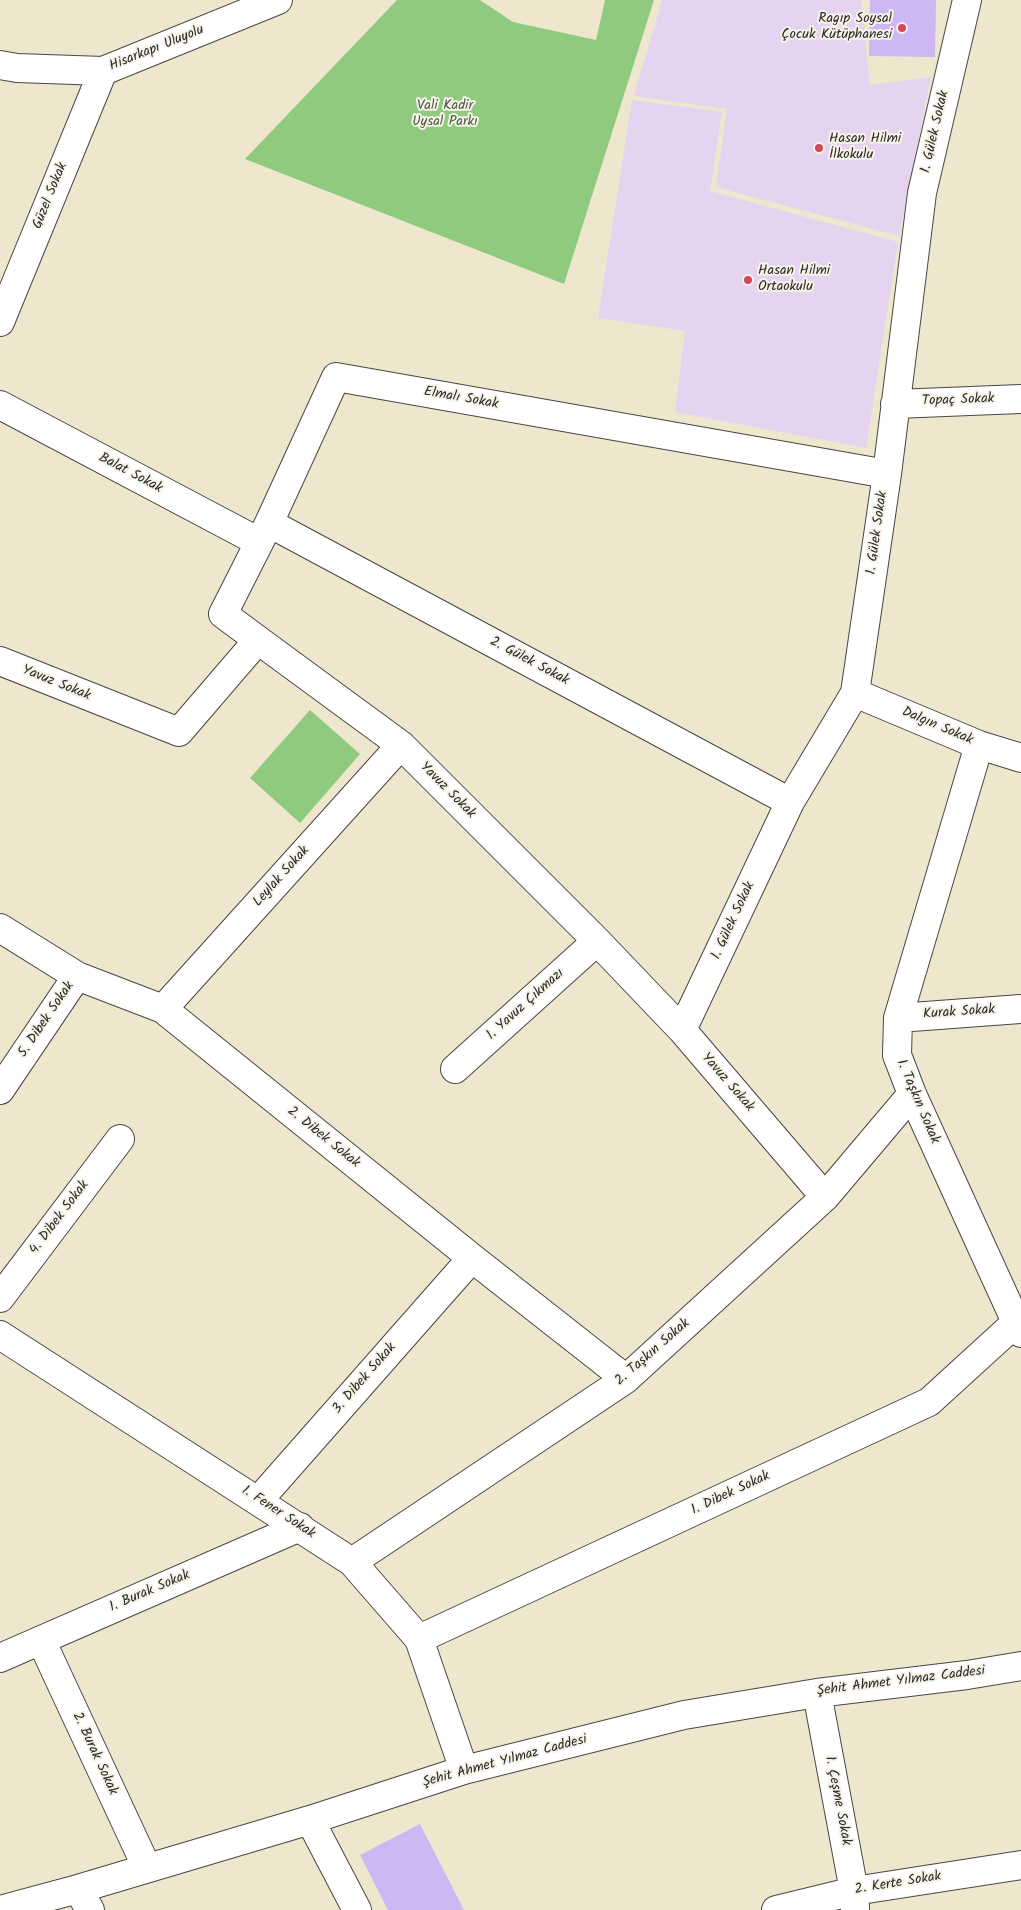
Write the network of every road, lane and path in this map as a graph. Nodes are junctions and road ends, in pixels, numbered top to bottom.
1 (278, 0) edge
2 (967, 0) edge
3 (0, 65) edge
4 (102, 71) junction
5 (0, 322) edge
6 (1021, 399) edge
7 (895, 404) junction
8 (0, 405) edge
9 (887, 474) junction
10 (264, 533) junction
11 (258, 640) junction
12 (0, 661) edge
13 (855, 693) junction
14 (401, 745) junction
15 (979, 745) junction
16 (1021, 758) edge
17 (790, 802) junction
18 (0, 928) edge
19 (597, 941) junction
20 (77, 976) junction
21 (163, 1009) junction
22 (1021, 1009) edge
23 (898, 1018) junction
24 (682, 1030) junction
25 (455, 1069) dead end
26 (0, 1090) edge
27 (912, 1094) junction
28 (120, 1139) dead end
29 (825, 1197) junction
30 (472, 1258) junction
31 (0, 1298) edge
32 (1019, 1324) edge
33 (0, 1335) edge
34 (626, 1380) junction
35 (258, 1501) junction
36 (300, 1527) junction
37 (352, 1562) junction
38 (419, 1639) junction
39 (41, 1640) junction
40 (0, 1658) edge
41 (1021, 1666) edge
42 (817, 1693) junction
43 (464, 1770) junction
44 (310, 1820) junction
45 (1021, 1865) edge
46 (147, 1868) junction
47 (84, 1899) edge
48 (854, 1900) edge
49 (0, 1910) edge
50 (357, 1910) edge
51 (776, 1910) edge

1 - 4 street, Hisarkapı Uluyolu
2 - 7 street, 1. Gülek Sokak
3 - 4 street, Hisarkapı Uluyolu
4 - 5 street, Güzel Sokak
6 - 7 street, Topaç Sokak
7 - 9 street, 1. Gülek Sokak
8 - 10 street, Balat Sokak
9 - 10 street, Elmalı Sokak
9 - 13 street, 1. Gülek Sokak
10 - 11 street, Elmalı Sokak
10 - 17 street, 2. Gülek Sokak
11 - 12 street, Yavuz Sokak
11 - 14 street, Yavuz Sokak
13 - 15 street, Dalgın Sokak
13 - 17 street, 1. Gülek Sokak
14 - 19 street, Yavuz Sokak
14 - 21 street, Leylak Sokak
15 - 16 street, Dalgın Sokak
15 - 23 street, 1. Taşkın Sokak
17 - 24 street, 1. Gülek Sokak
18 - 20 street, 2. Dibek Sokak
19 - 24 street, Yavuz Sokak
19 - 25 street, 1. Yavuz Çıkmazı
20 - 21 street, 2. Dibek Sokak
20 - 26 street, 5. Dibek Sokak
21 - 30 street, 2. Dibek Sokak
22 - 23 street, Kurak Sokak
23 - 27 street, 1. Taşkın Sokak
24 - 29 street, Yavuz Sokak
27 - 29 street, 2. Taşkın Sokak
27 - 32 street, 1. Taşkın Sokak
28 - 31 street, 4. Dibek Sokak
29 - 34 street, 2. Taşkın Sokak
30 - 34 street, 2. Dibek Sokak
30 - 35 street, 3. Dibek Sokak
32 - 38 street, 1. Dibek Sokak
33 - 35 street, 1. Fener Sokak
34 - 37 street, 2. Taşkın Sokak
35 - 36 street, 1. Fener Sokak
36 - 37 street, 1. Fener Sokak
36 - 39 street, 1. Burak Sokak
37 - 38 street, 1. Fener Sokak
38 - 43 street, 1. Fener Sokak
39 - 40 street, 1. Burak Sokak
39 - 46 street, 2. Burak Sokak
41 - 42 street, Şehit Ahmet Yılmaz Caddesi
42 - 43 street, Şehit Ahmet Yılmaz Caddesi
42 - 48 street, 1. Çeşme Sokak
43 - 44 street, Şehit Ahmet Yılmaz Caddesi
44 - 46 street, Şehit Ahmet Yılmaz Caddesi
44 - 50 street
45 - 48 street, 2. Kerte Sokak
46 - 47 street, Şehit Ahmet Yılmaz Caddesi
47 - 49 street, Şehit Ahmet Yılmaz Caddesi
48 - 51 street, 2. Kerte Sokak

